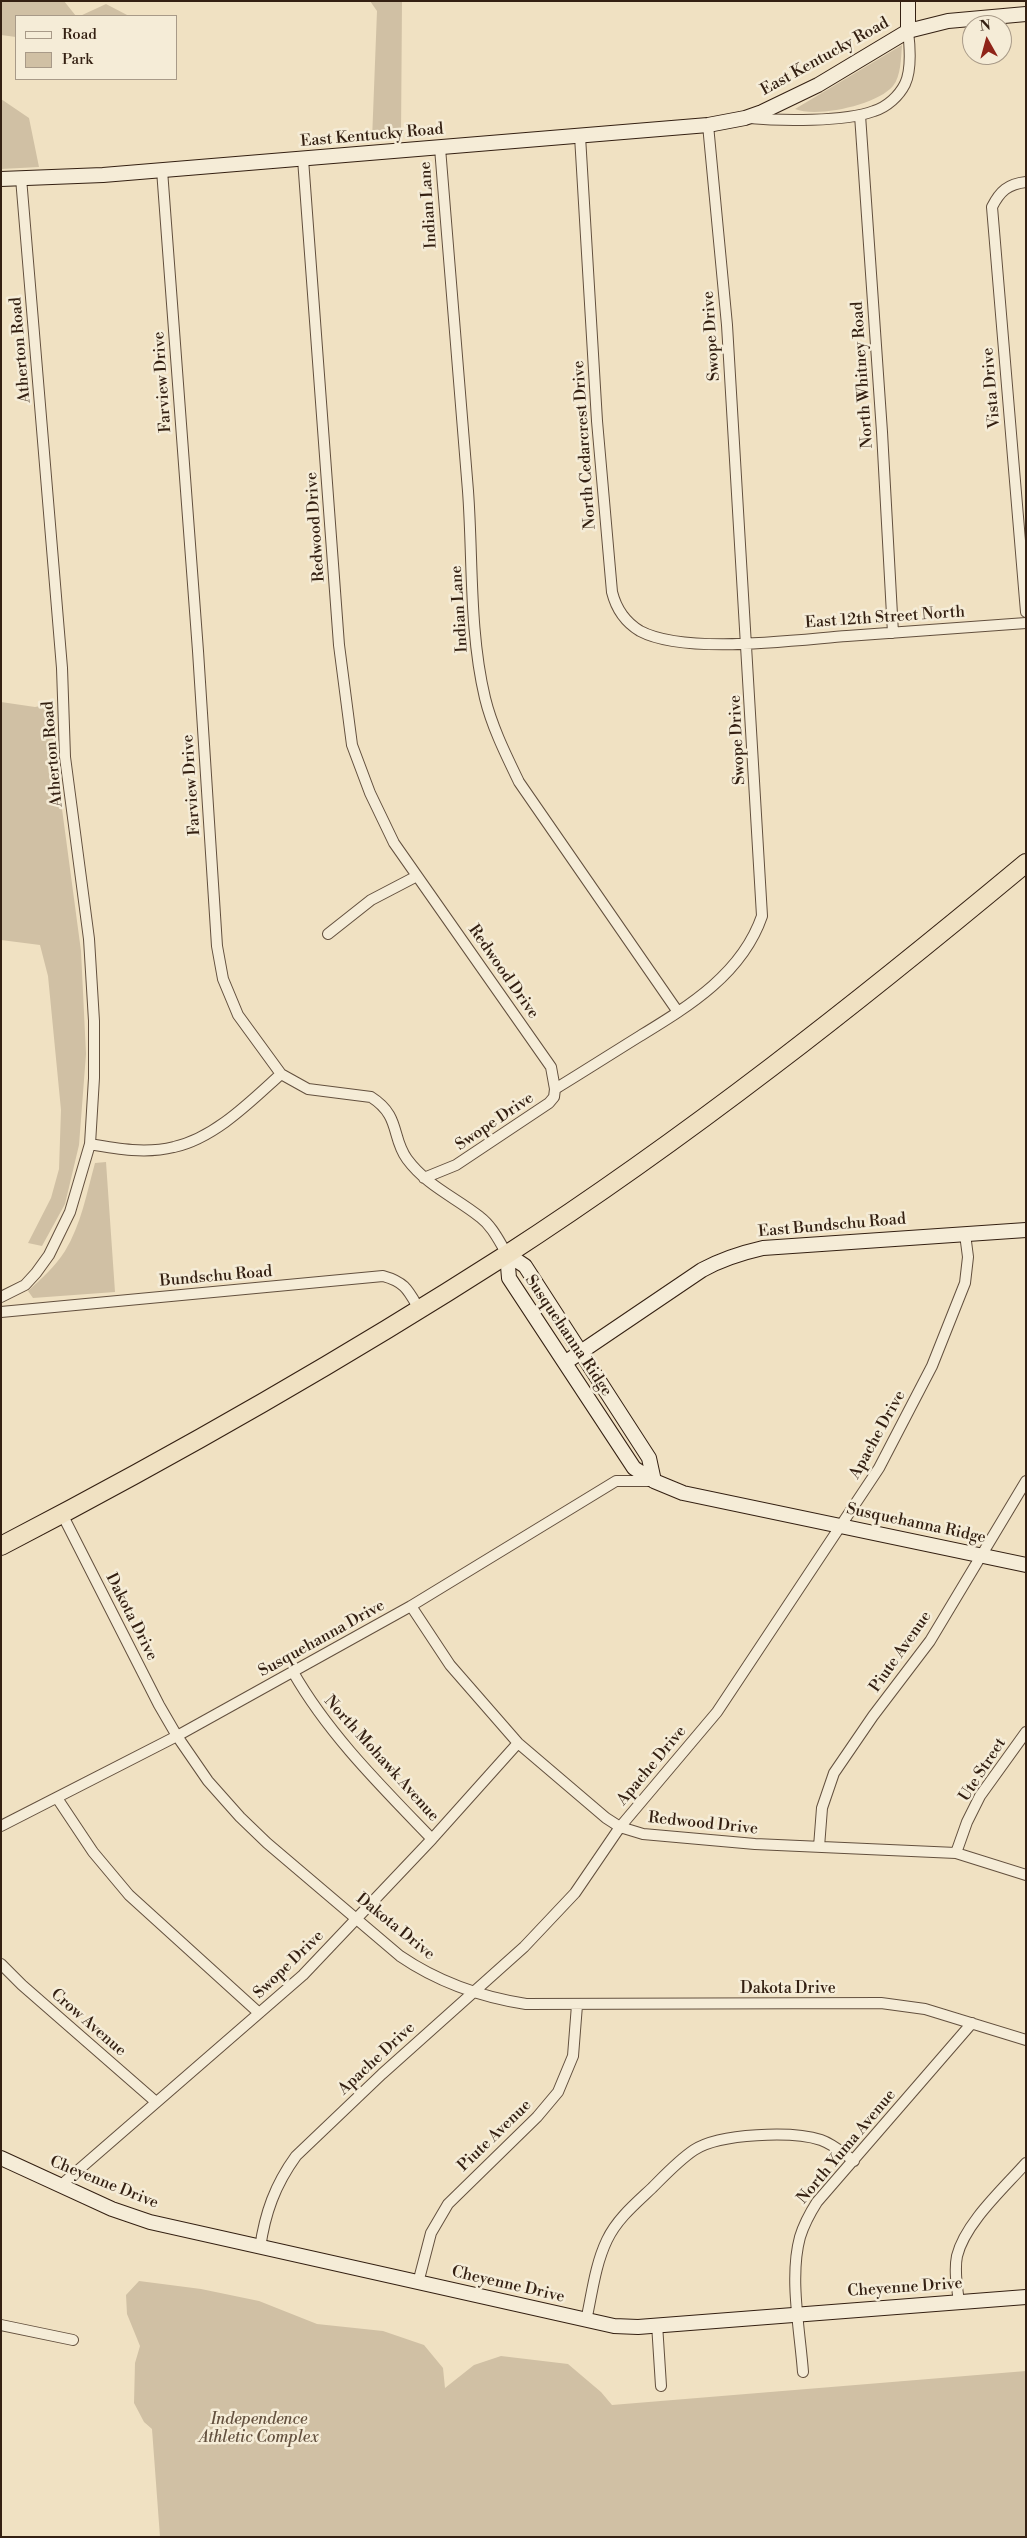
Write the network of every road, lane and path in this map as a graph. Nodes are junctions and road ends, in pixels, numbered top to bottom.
1 (908, 1) edge
2 (1026, 14) edge
3 (908, 31) junction
4 (860, 115) junction
5 (745, 118) junction
6 (708, 125) junction
7 (580, 136) junction
8 (440, 148) junction
9 (303, 159) junction
10 (162, 170) junction
11 (21, 178) junction
12 (1, 179) edge
13 (1026, 182) edge
14 (1026, 612) edge
15 (1026, 623) edge
16 (893, 633) junction
17 (747, 644) junction
18 (1026, 863) edge
19 (417, 876) junction
20 (328, 934) dead end
21 (678, 1012) junction
22 (281, 1074) junction
23 (555, 1089) junction
24 (90, 1144) junction
25 (424, 1178) junction
26 (1026, 1230) edge
27 (965, 1234) junction
28 (507, 1254) junction
29 (1, 1297) edge
30 (419, 1310) junction
31 (1, 1312) edge
32 (556, 1313) junction
33 (539, 1322) junction
34 (580, 1352) junction
35 (566, 1362) junction
36 (1026, 1481) edge
37 (654, 1482) junction
38 (62, 1514) junction
39 (842, 1526) junction
40 (1, 1546) edge
41 (980, 1555) junction
42 (1026, 1565) edge
43 (411, 1606) junction
44 (293, 1672) junction
45 (1026, 1732) edge
46 (177, 1736) junction
47 (518, 1743) junction
48 (57, 1798) junction
49 (1, 1826) edge
50 (620, 1827) junction
51 (432, 1839) junction
52 (819, 1846) junction
53 (956, 1853) junction
54 (1026, 1875) edge
55 (358, 1918) junction
56 (1, 1964) edge
57 (474, 1992) junction
58 (577, 2005) junction
59 (259, 2014) junction
60 (972, 2024) junction
61 (1026, 2040) edge
62 (156, 2102) junction
63 (1, 2158) edge
64 (854, 2160) junction
65 (1026, 2163) edge
66 (60, 2186) junction
67 (260, 2248) junction
68 (418, 2283) junction
69 (1026, 2297) edge
70 (959, 2302) junction
71 (799, 2314) junction
72 (586, 2321) junction
73 (658, 2324) junction
74 (1, 2325) edge
75 (73, 2340) dead end
76 (803, 2372) dead end
77 (661, 2386) dead end

1 - 3 street
2 - 3 street
3 - 4 street, East Kentucky Road
3 - 5 street, East Kentucky Road
4 - 5 street, East Kentucky Road
4 - 16 street, North Whitney Road
5 - 6 street, East Kentucky Road
6 - 7 street, East Kentucky Road
6 - 17 street, Swope Drive
7 - 8 street, East Kentucky Road
7 - 17 street, North Cedarcrest Drive
8 - 9 street, East Kentucky Road
8 - 21 street, Indian Lane
9 - 10 street, East Kentucky Road
9 - 19 street, Redwood Drive
10 - 11 street, East Kentucky Road
10 - 22 street, Farview Drive
11 - 12 street, East Kentucky Road
11 - 24 street, Atherton Road
13 - 14 street, Vista Drive
15 - 16 street, East 12th Street North
16 - 17 street, East 12th Street North
17 - 21 street, Swope Drive
18 - 28 highway
19 - 20 street
19 - 23 street, Redwood Drive
21 - 23 street, Swope Drive
22 - 24 street
22 - 25 street, Farview Drive
23 - 25 street, Swope Drive
24 - 29 street, Atherton Road
25 - 28 street, Farview Drive
26 - 27 street, East Bundschu Road
27 - 34 street, East Bundschu Road
27 - 39 street, Apache Drive
28 - 30 highway
28 - 32 street, Susquehanna Ridge
28 - 33 street, Susquehanna Ridge
30 - 31 street, Bundschu Road
30 - 38 highway
32 - 33 street
32 - 34 street, Susquehanna Ridge
33 - 35 street, Susquehanna Ridge
34 - 35 street, East Bundschu Road
34 - 37 street, Susquehanna Ridge
35 - 37 street, Susquehanna Ridge
36 - 41 street, Piute Avenue
37 - 39 street, Susquehanna Ridge
37 - 43 street, Susquehanna Drive
38 - 40 highway
38 - 46 street, Dakota Drive
39 - 41 street, Susquehanna Ridge
39 - 50 street, Apache Drive
41 - 42 street, Susquehanna Ridge
41 - 52 street, Piute Avenue
43 - 44 street, Susquehanna Drive
43 - 47 street, Redwood Drive
44 - 46 street, Susquehanna Drive
44 - 51 street, North Mohawk Avenue
45 - 53 street, Ute Street
46 - 48 street, Susquehanna Drive
46 - 55 street, Dakota Drive
47 - 50 street, Redwood Drive
47 - 51 street, Swope Drive
48 - 49 street, Susquehanna Drive
48 - 59 street
50 - 52 street, Redwood Drive
50 - 57 street, Apache Drive
51 - 55 street, Swope Drive
52 - 53 street, Redwood Drive
53 - 54 street, Redwood Drive
55 - 57 street, Dakota Drive
55 - 59 street, Swope Drive
56 - 62 street, Crow Avenue
57 - 58 street, Dakota Drive
57 - 67 street, Apache Drive
58 - 60 street, Dakota Drive
58 - 68 street, Piute Avenue
59 - 62 street, Swope Drive
60 - 61 street, Dakota Drive
60 - 64 street, North Yuma Avenue
62 - 66 street, Swope Drive
63 - 66 street, Cheyenne Drive
64 - 71 street, North Yuma Avenue
64 - 72 street
65 - 70 street
66 - 67 street, Cheyenne Drive
67 - 68 street, Cheyenne Drive
68 - 72 street, Cheyenne Drive
69 - 70 street, Cheyenne Drive
70 - 71 street, Cheyenne Drive
71 - 73 street, Cheyenne Drive
71 - 76 street, North Yuma Avenue
72 - 73 street, Cheyenne Drive
73 - 77 street
74 - 75 street

